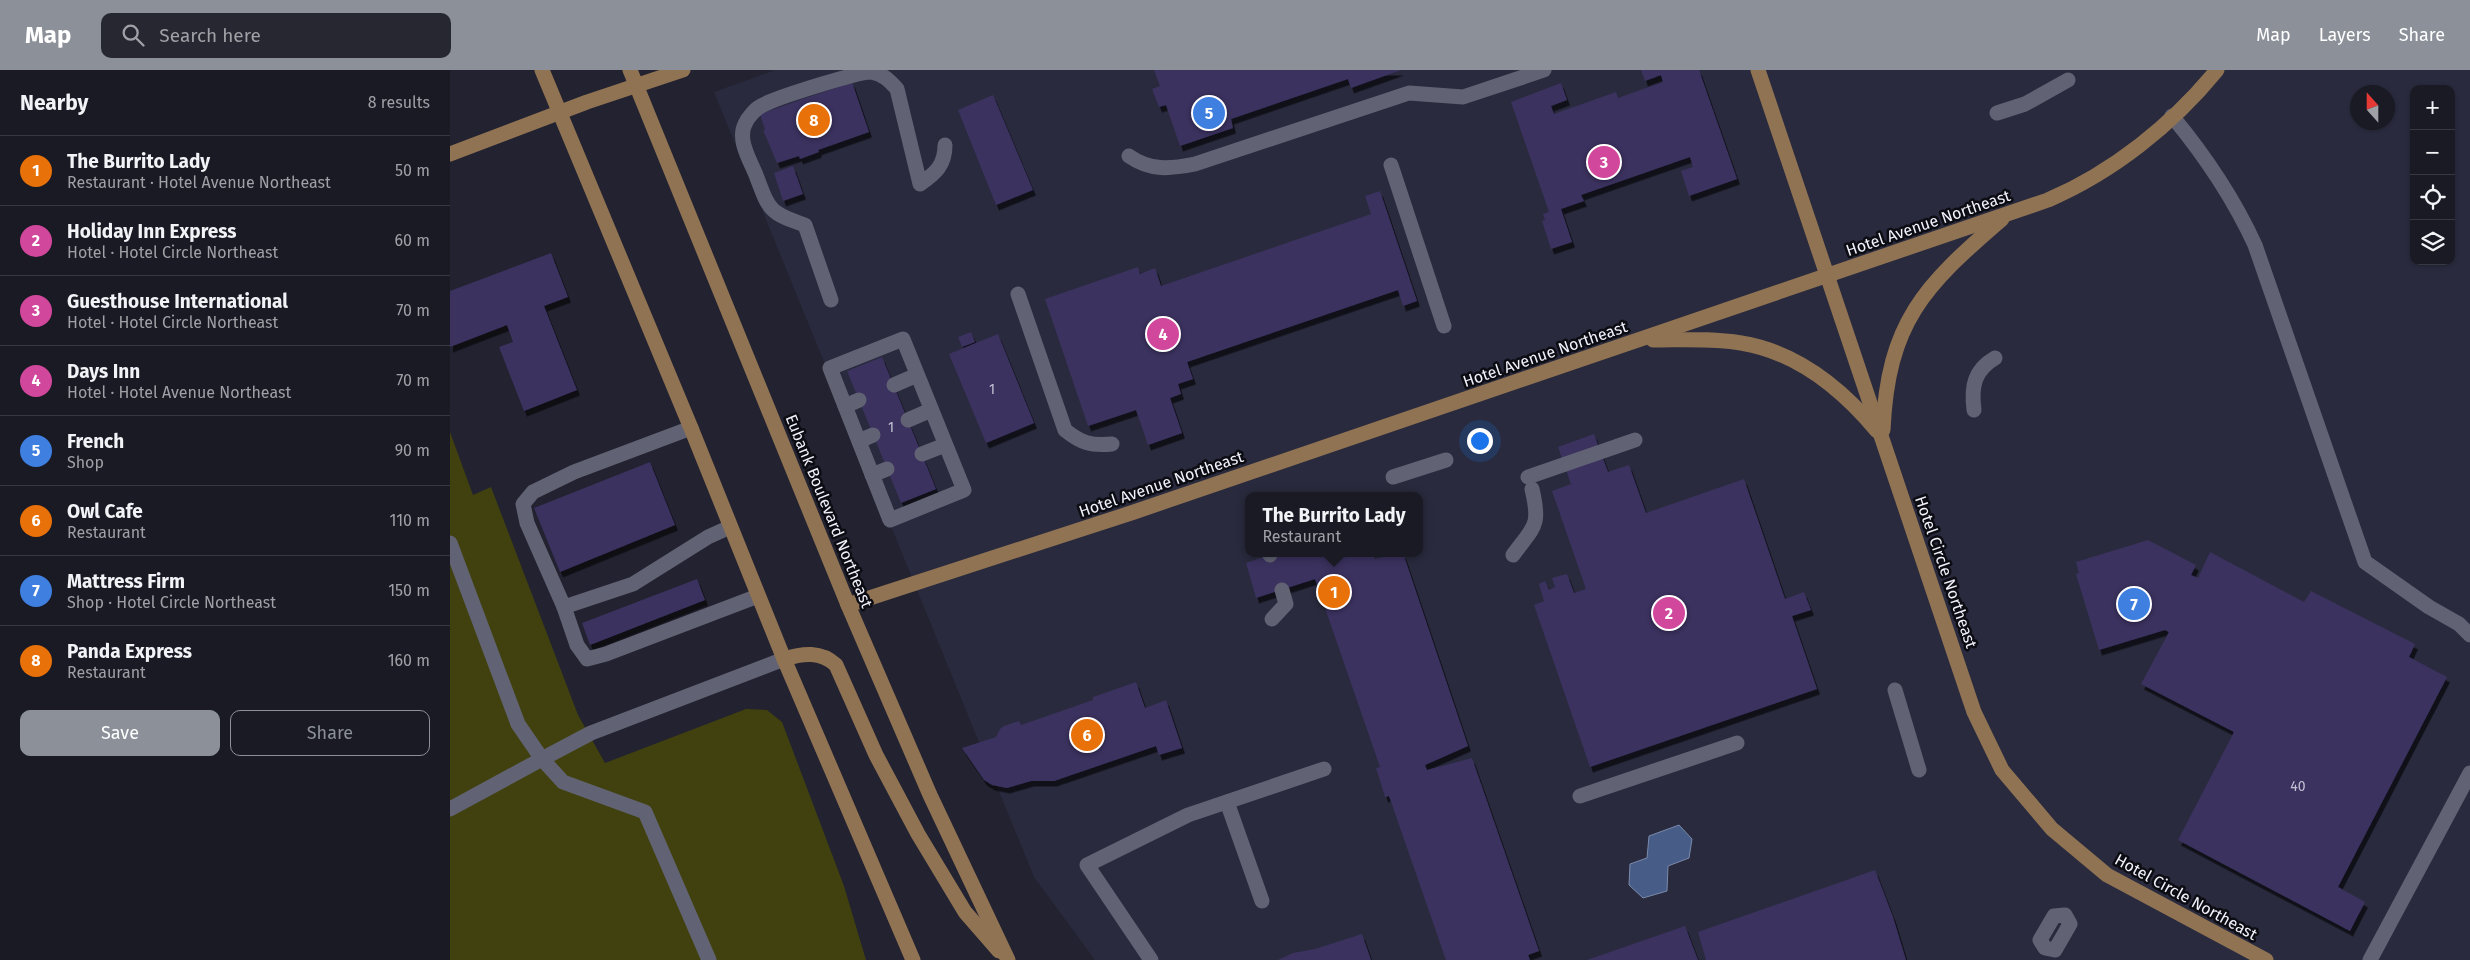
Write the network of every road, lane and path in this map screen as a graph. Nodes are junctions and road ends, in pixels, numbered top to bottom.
1 (542, 70) edge
2 (630, 70) edge
3 (683, 70) edge
4 (1544, 70) edge
5 (1758, 70) edge
6 (2217, 70) edge
7 (2068, 80) dead end
8 (636, 86) junction
9 (560, 112) junction
10 (1997, 112) dead end
11 (2172, 116) junction
12 (945, 145) dead end
13 (450, 154) edge
14 (1129, 156) dead end
15 (1390, 165) dead end
16 (2009, 213) junction
17 (1828, 276) junction
18 (1018, 294) dead end
19 (831, 300) dead end
20 (1444, 326) dead end
21 (1641, 340) junction
22 (1995, 358) dead end
23 (917, 375) junction
24 (894, 385) dead end
25 (931, 410) junction
26 (1974, 410) dead end
27 (908, 420) dead end
28 (691, 428) junction
29 (873, 434) dead end
30 (1883, 439) junction
31 (1635, 440) dead end
32 (859, 441) junction
33 (1112, 444) dead end
34 (946, 445) junction
35 (922, 454) dead end
36 (1446, 460) dead end
37 (887, 468) dead end
38 (872, 475) junction
39 (1393, 477) dead end
40 (730, 527) junction
41 (450, 543) edge
42 (1513, 555) dead end
43 (1282, 590) dead end
44 (758, 596) junction
45 (848, 605) junction
46 (564, 607) junction
47 (1272, 619) dead end
48 (2470, 635) edge
49 (784, 659) junction
50 (1895, 690) dead end
51 (1737, 743) dead end
52 (542, 759) junction
53 (1324, 769) dead end
54 (1919, 770) dead end
55 (2470, 773) edge
56 (1580, 796) dead end
57 (1227, 802) junction
58 (450, 809) edge
59 (1262, 901) dead end
60 (1007, 959) edge
61 (709, 960) edge
62 (913, 960) edge
63 (1151, 960) edge
64 (2266, 960) edge
65 (2370, 960) edge

1 - 9 street
2 - 8 street, Eubank Boulevard Northeast
3 - 8 street
4 - 14 street
5 - 17 street, Hotel Circle Northeast
6 - 11 street, Hotel Avenue Northeast
7 - 10 street
8 - 9 street
8 - 45 street, Eubank Boulevard Northeast
9 - 13 street
9 - 28 street
11 - 16 street, Hotel Avenue Northeast
11 - 48 street
12 - 19 street
15 - 20 street
16 - 17 street, Hotel Avenue Northeast
16 - 30 street
17 - 21 street, Hotel Avenue Northeast
17 - 30 street, Hotel Circle Northeast
18 - 33 street
21 - 30 street
21 - 45 street, Hotel Avenue Northeast
22 - 26 street
23 - 24 street
23 - 25 street
23 - 32 street
25 - 27 street
25 - 34 street
28 - 40 street
28 - 46 street
29 - 32 street
30 - 64 street, Hotel Circle Northeast
31 - 42 street
32 - 38 street
34 - 35 street
34 - 38 street
36 - 39 street
37 - 38 street
40 - 44 street
40 - 46 street
41 - 52 street
43 - 47 street
44 - 46 street
44 - 49 street
45 - 60 street, Eubank Boulevard Northeast
49 - 52 street
49 - 60 street
49 - 62 street
50 - 54 street
51 - 56 street
52 - 58 street
52 - 61 street
53 - 57 street
55 - 65 street
57 - 59 street
57 - 63 street

